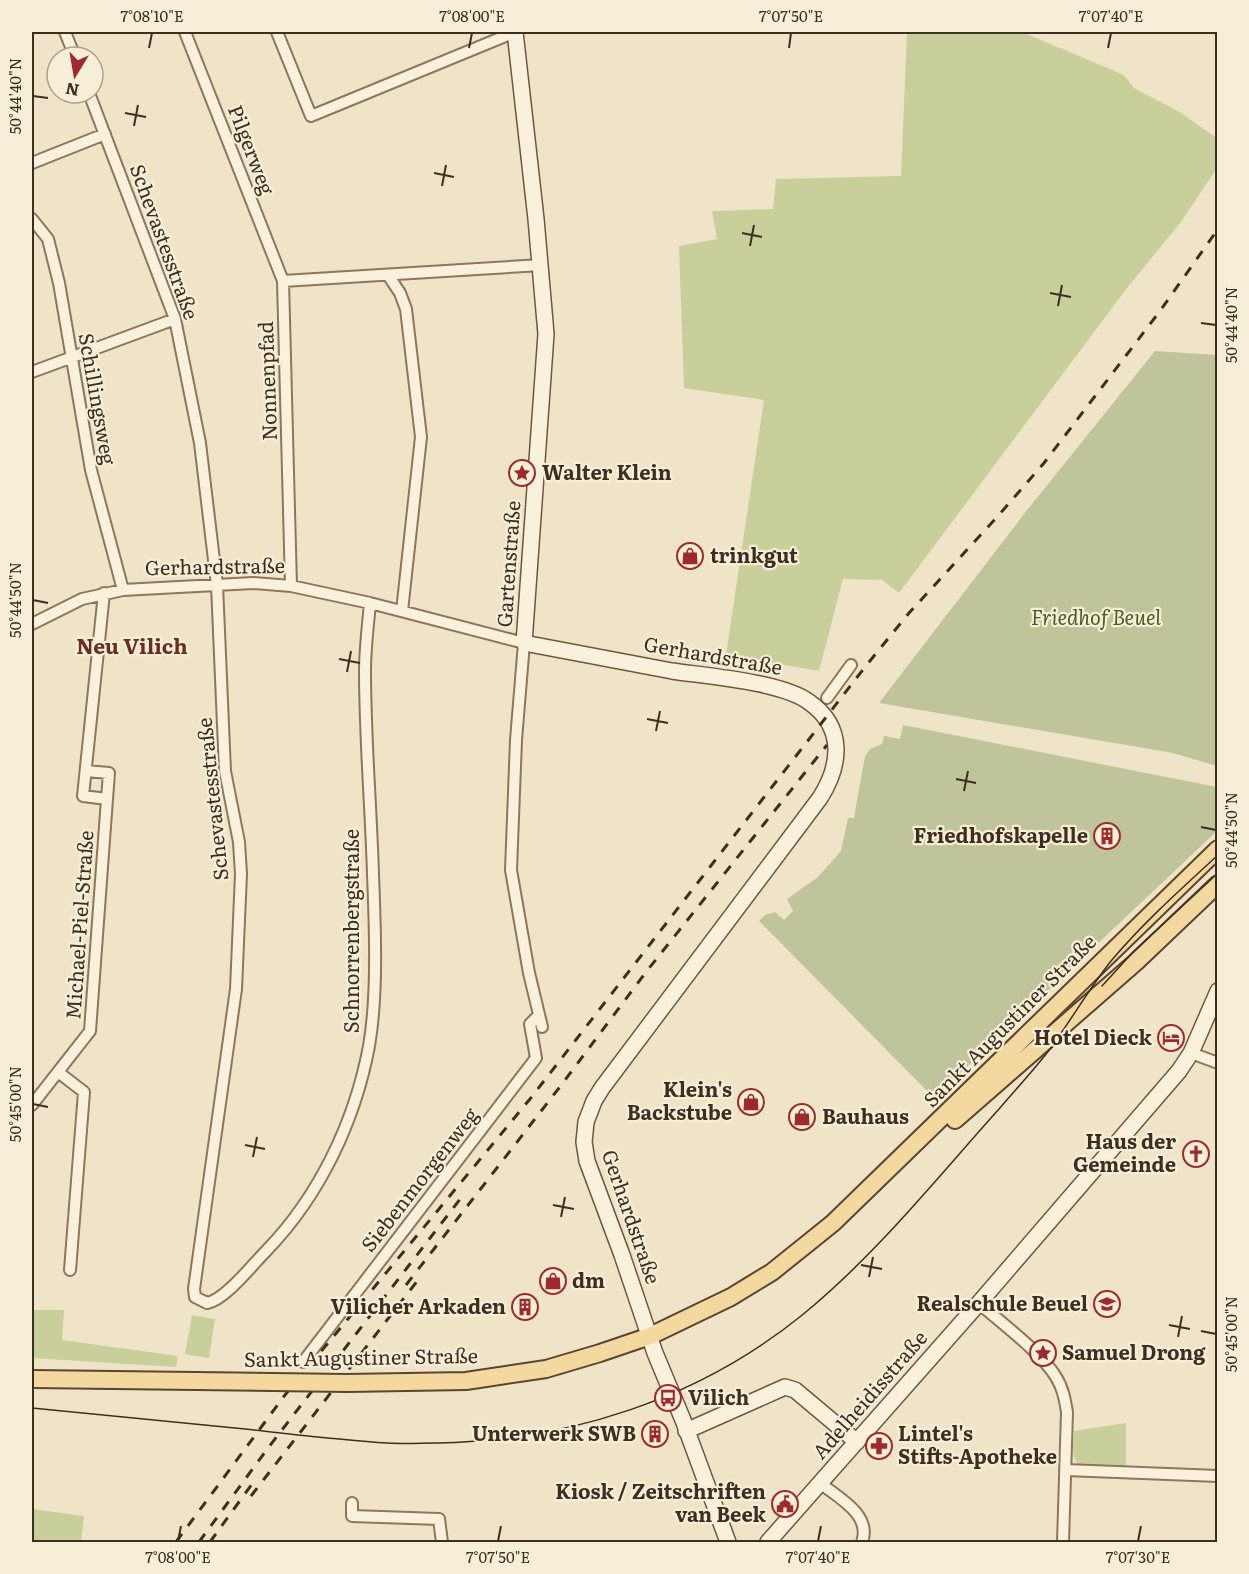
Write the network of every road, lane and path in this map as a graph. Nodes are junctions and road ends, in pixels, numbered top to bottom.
1 (185, 32) edge
2 (277, 32) edge
3 (515, 32) edge
4 (94, 105) edge
5 (105, 134) junction
6 (32, 163) edge
7 (32, 219) edge
8 (541, 265) junction
9 (388, 275) junction
10 (283, 281) junction
11 (175, 319) junction
12 (71, 358) junction
13 (32, 372) edge
14 (217, 585) junction
15 (291, 585) junction
16 (123, 590) junction
17 (104, 593) junction
18 (370, 603) junction
19 (402, 611) junction
20 (32, 624) edge
21 (524, 643) junction
22 (851, 665) dead end
23 (827, 698) dead end
24 (86, 771) junction
25 (107, 799) junction
26 (1218, 849) edge
27 (1218, 884) edge
28 (1218, 991) edge
29 (539, 1015) junction
30 (542, 1027) dead end
31 (1196, 1054) junction
32 (1218, 1062) edge
33 (58, 1072) junction
34 (32, 1105) edge
35 (833, 1224) junction
36 (70, 1270) dead end
37 (229, 1288) joint
38 (979, 1303) junction
39 (650, 1336) junction
40 (303, 1362) dead end
41 (32, 1379) edge
42 (687, 1431) junction
43 (857, 1442) junction
44 (1066, 1470) junction
45 (1218, 1476) edge
46 (820, 1483) junction
47 (352, 1503) dead end
48 (442, 1542) edge
49 (728, 1542) edge
50 (768, 1542) edge
51 (862, 1542) edge
52 (1063, 1542) edge

1 - 10 street, Pilgerweg
2 - 3 street
3 - 8 street, Gartenstraße
4 - 5 street, Schevastesstraße
5 - 6 street
5 - 11 street, Schevastesstraße
7 - 12 street, Schillingsweg
8 - 9 street
8 - 21 street, Gartenstraße
9 - 10 street
9 - 19 street
10 - 15 street, Nonnenpfad
11 - 12 street
11 - 14 street, Schevastesstraße
12 - 13 street
12 - 16 street, Schillingsweg
14 - 15 street, Gerhardstraße
14 - 16 street, Gerhardstraße
14 - 37 street, Schevastesstraße
15 - 18 street, Gerhardstraße
16 - 17 street, Gerhardstraße
17 - 20 street, Gerhardstraße
17 - 24 street
18 - 19 street, Gerhardstraße
18 - 37 street, Schnorrenbergstraße
19 - 21 street, Gerhardstraße
21 - 29 street, Gartenstraße
21 - 39 street, Gerhardstraße
22 - 23 street
24 - 25 street, Michael-Piel-Straße
24 - 25 street
25 - 33 street, Michael-Piel-Straße
26 - 35 main road, Sankt Augustiner Straße
27 - 35 main road, Sankt Augustiner Straße
28 - 31 street, Adelheidisstraße
29 - 30 street, Gartenstraße
29 - 40 street, Siebenmorgenweg
31 - 32 street
31 - 38 street, Adelheidisstraße
33 - 34 street, Michael-Piel-Straße
33 - 36 street
35 - 39 main road, Sankt Augustiner Straße
38 - 43 street, Adelheidisstraße
38 - 44 street
39 - 41 main road, Sankt Augustiner Straße, bridge
39 - 42 street, Gerhardstraße
42 - 43 street
42 - 49 street, Gerhardstraße
43 - 46 street, Adelheidisstraße
44 - 45 street
44 - 52 street
46 - 50 street, Adelheidisstraße
46 - 51 street
47 - 48 street

